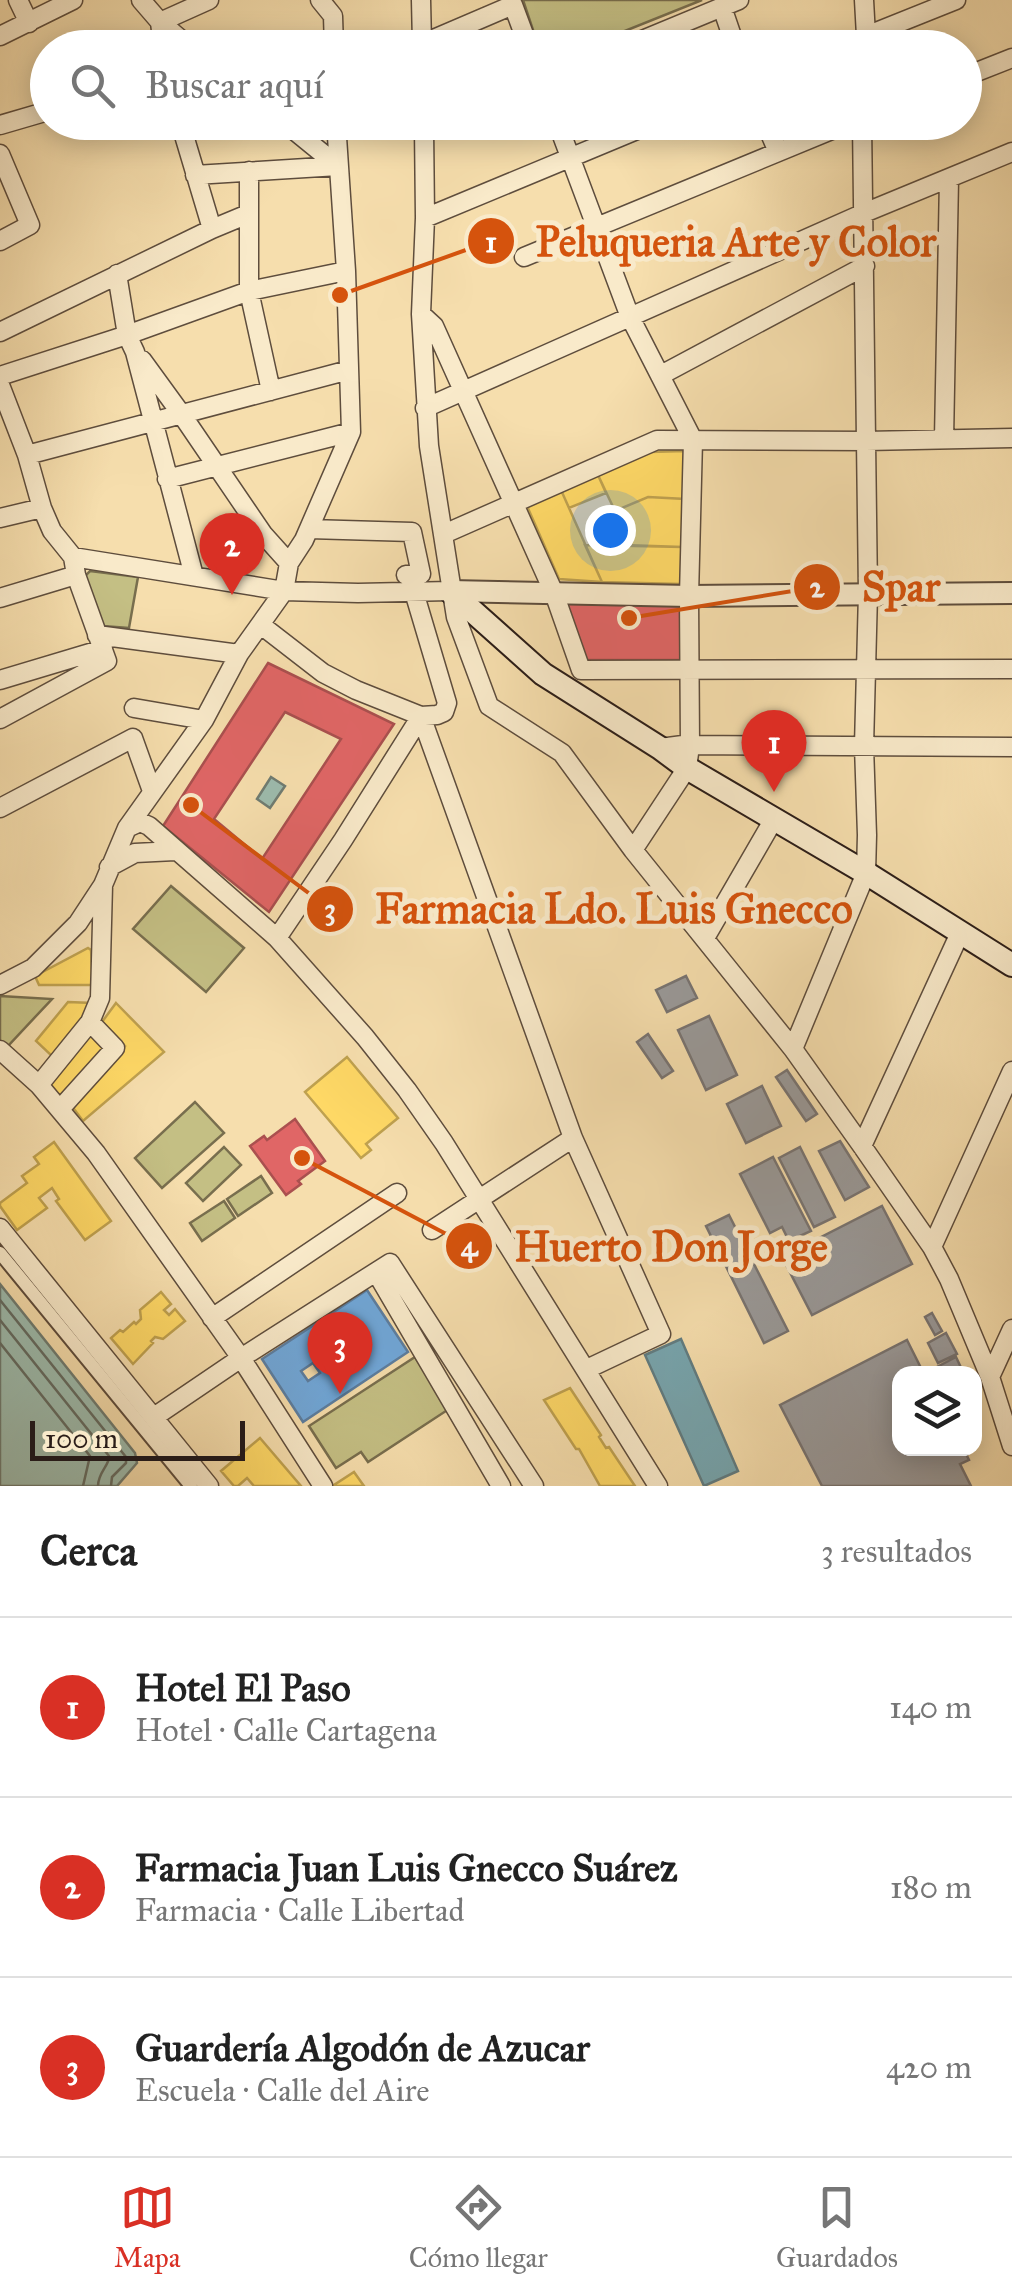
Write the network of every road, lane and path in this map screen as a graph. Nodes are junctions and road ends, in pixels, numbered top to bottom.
1 (18, 0) edge
2 (73, 0) edge
3 (142, 0) edge
4 (209, 0) edge
5 (320, 0) edge
6 (421, 0) edge
7 (864, 0) edge
8 (956, 0) edge
9 (512, 3) edge
10 (730, 4) edge
11 (160, 22) junction
12 (29, 23) junction
13 (161, 30) edge
14 (170, 30) edge
15 (333, 30) edge
16 (422, 30) edge
17 (455, 30) edge
18 (522, 30) edge
19 (667, 30) edge
20 (734, 30) edge
21 (865, 30) edge
22 (892, 30) edge
23 (0, 36) edge
24 (1012, 58) edge
25 (982, 70) edge
26 (30, 116) edge
27 (0, 125) edge
28 (185, 140) edge
29 (306, 140) edge
30 (337, 140) edge
31 (427, 140) edge
32 (564, 140) edge
33 (613, 140) edge
34 (773, 140) edge
35 (807, 140) edge
36 (862, 140) edge
37 (778, 152) junction
38 (1012, 152) edge
39 (0, 154) edge
40 (570, 158) junction
41 (338, 166) junction
42 (250, 172) junction
43 (196, 175) junction
44 (949, 179) junction
45 (864, 213) junction
46 (248, 214) junction
47 (426, 218) junction
48 (597, 228) junction
49 (212, 229) junction
50 (0, 241) edge
51 (524, 257) dead end
52 (865, 266) junction
53 (346, 271) junction
54 (117, 274) junction
55 (249, 292) junction
56 (421, 314) junction
57 (630, 316) junction
58 (0, 332) edge
59 (131, 344) junction
60 (349, 370) junction
61 (661, 375) junction
62 (0, 376) edge
63 (0, 385) edge
64 (271, 391) junction
65 (463, 392) junction
66 (425, 408) junction
67 (182, 415) junction
68 (152, 422) junction
69 (351, 432) junction
70 (1012, 438) edge
71 (693, 440) junction
72 (944, 440) junction
73 (866, 441) junction
74 (28, 456) junction
75 (217, 467) junction
76 (167, 479) junction
77 (514, 503) junction
78 (42, 508) junction
79 (0, 518) edge
80 (306, 534) junction
81 (444, 534) junction
82 (289, 564) junction
83 (75, 566) junction
84 (194, 576) junction
85 (410, 584) junction
86 (284, 591) junction
87 (450, 591) junction
88 (554, 593) junction
89 (868, 593) junction
90 (1012, 593) edge
91 (689, 596) junction
92 (0, 598) edge
93 (261, 625) junction
94 (102, 649) junction
95 (239, 654) junction
96 (690, 669) junction
97 (1012, 669) edge
98 (865, 670) junction
99 (571, 677) junction
100 (0, 680) edge
101 (134, 708) dead end
102 (421, 716) junction
103 (0, 719) edge
104 (204, 720) junction
105 (864, 746) junction
106 (1012, 747) edge
107 (689, 757) junction
108 (150, 794) junction
109 (0, 808) edge
110 (774, 819) junction
111 (150, 828) junction
112 (125, 832) junction
113 (633, 850) junction
114 (175, 851) junction
115 (140, 852) junction
116 (866, 872) junction
117 (106, 876) junction
118 (960, 933) junction
119 (277, 938) junction
120 (705, 938) junction
121 (1012, 964) edge
122 (0, 985) edge
123 (90, 1022) junction
124 (793, 1049) junction
125 (0, 1050) edge
126 (1012, 1070) edge
127 (39, 1085) junction
128 (61, 1108) junction
129 (573, 1138) junction
130 (862, 1146) junction
131 (398, 1193) dead end
132 (478, 1201) junction
133 (0, 1228) edge
134 (432, 1230) dead end
135 (932, 1247) junction
136 (0, 1253) edge
137 (376, 1272) junction
138 (212, 1318) junction
139 (1012, 1329) edge
140 (241, 1358) junction
141 (586, 1369) junction
142 (990, 1377) junction
143 (154, 1417) junction
144 (1012, 1446) edge
145 (529, 1480) edge
146 (190, 1486) edge
147 (209, 1486) edge
148 (324, 1486) edge
149 (501, 1486) edge
150 (658, 1486) edge

1 - 12 street
2 - 12 street
3 - 11 street
4 - 11 street
5 - 15 street
6 - 16 street
7 - 21 street
8 - 22 street
9 - 17 street
9 - 18 street
10 - 19 street
10 - 20 street
11 - 13 street
11 - 14 street
12 - 23 street
24 - 25 street
26 - 27 street
28 - 43 street
29 - 41 street
30 - 41 street
31 - 47 street
32 - 40 street
33 - 40 street
34 - 37 street
35 - 37 street
36 - 45 street
37 - 48 street
38 - 44 street
39 - 50 street
40 - 47 street
40 - 48 street
41 - 42 street
41 - 53 street
42 - 43 street
42 - 46 street
43 - 49 street
44 - 45 street
44 - 72 street
45 - 52 street
45 - 57 street
46 - 49 street
46 - 55 street
47 - 56 street
48 - 51 street
48 - 57 street
49 - 54 street
52 - 61 street
52 - 73 street
53 - 55 street
53 - 60 street
54 - 58 street
54 - 59 street
55 - 59 street
55 - 64 street
56 - 65 street
56 - 66 street
57 - 61 street
57 - 65 street
59 - 62 street
59 - 67 street
59 - 68 street
60 - 64 street
60 - 69 street
61 - 71 street
63 - 74 street
64 - 67 street
65 - 66 street
65 - 77 street
66 - 81 street
67 - 68 street
67 - 75 street
68 - 74 street
68 - 76 street
69 - 75 street
69 - 80 street
70 - 72 street
71 - 73 street
71 - 77 street
71 - 91 street
72 - 73 street
73 - 89 street
74 - 78 street
75 - 76 street
75 - 82 street
76 - 84 street
77 - 81 street
77 - 88 street
78 - 79 street
78 - 83 street
80 - 82 street
80 - 85 street
81 - 87 street
82 - 86 street
83 - 84 street
83 - 92 street
83 - 94 street
84 - 86 street
85 - 86 street
85 - 87 street
85 - 102 street
86 - 93 street
87 - 88 street
87 - 99 main road
87 - 113 street
88 - 91 street
88 - 99 street
89 - 90 street
89 - 91 street
89 - 98 street
91 - 96 street
93 - 95 street
93 - 102 street
94 - 95 street
94 - 100 street
94 - 103 street
95 - 104 street
96 - 98 street
96 - 99 street
96 - 107 street
97 - 98 street
98 - 105 street
99 - 107 main road
101 - 104 street
102 - 119 street
102 - 129 street
104 - 108 street
105 - 106 street
105 - 107 street
105 - 116 street
107 - 110 main road
107 - 113 street
108 - 109 street
108 - 111 street
108 - 112 street
110 - 116 main road
110 - 120 street
111 - 112 street
111 - 114 street
111 - 115 street
112 - 115 street
112 - 117 street
113 - 120 street
114 - 115 street
114 - 119 street
115 - 117 street
116 - 118 main road
116 - 124 street
117 - 122 street
117 - 123 street
118 - 121 main road
118 - 130 street
119 - 132 street
120 - 124 street
123 - 127 street
123 - 128 street
124 - 130 street
125 - 127 street
126 - 135 street
127 - 128 street
128 - 138 street
129 - 132 street
129 - 141 street
130 - 135 street
131 - 138 street
132 - 134 street
132 - 141 street
133 - 143 street
135 - 142 street
136 - 146 street
137 - 140 street
137 - 145 street
137 - 149 street
138 - 140 street
139 - 142 street
140 - 143 street
140 - 148 street
141 - 150 street
142 - 144 street
143 - 147 street
145 - 149 street

